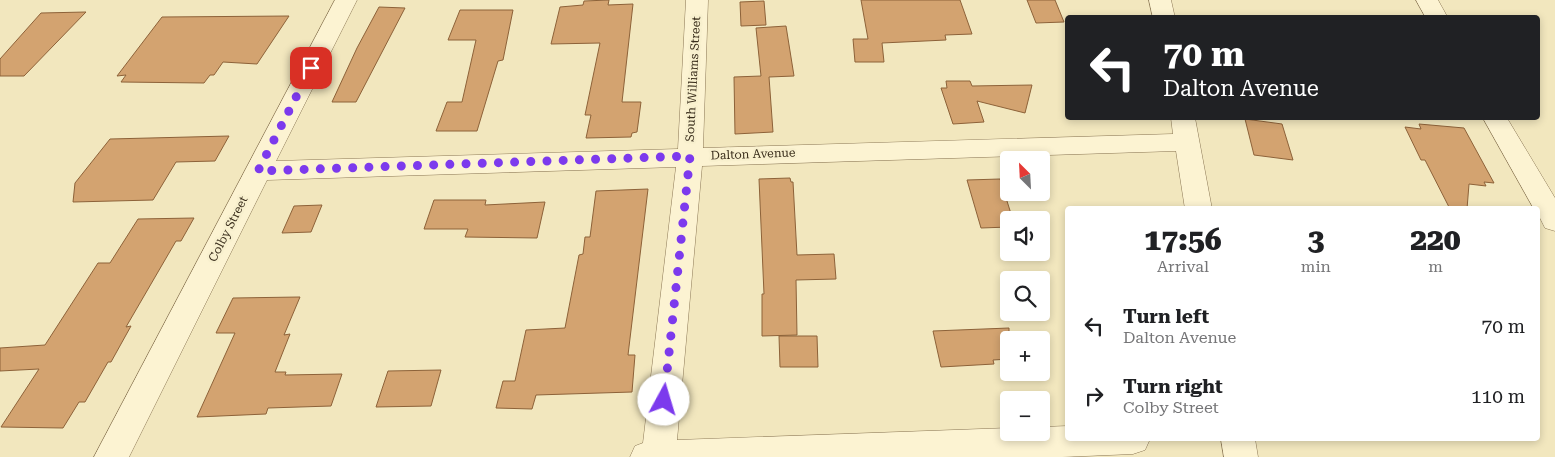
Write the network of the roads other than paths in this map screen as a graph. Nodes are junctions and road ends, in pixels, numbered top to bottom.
1 (346, 0) edge
2 (697, 0) edge
3 (1160, 0) edge
4 (1427, 0) edge
5 (1163, 15) edge
6 (1435, 15) edge
7 (1496, 120) edge
8 (1185, 130) edge
9 (690, 156) junction
10 (258, 171) junction
11 (1198, 206) edge
12 (1555, 220) edge
13 (1080, 441) edge
14 (1238, 441) edge
15 (111, 457) edge
16 (647, 457) edge
17 (658, 457) edge
18 (1241, 457) edge

1 - 10 street, Colby Street
2 - 9 street, South Williams Street
3 - 5 street
4 - 6 street
7 - 12 street
8 - 9 street, Dalton Avenue
8 - 11 street
9 - 10 street, Dalton Avenue
9 - 17 street, South Williams Street
10 - 15 street, Colby Street
13 - 17 street
14 - 18 street
16 - 17 street

